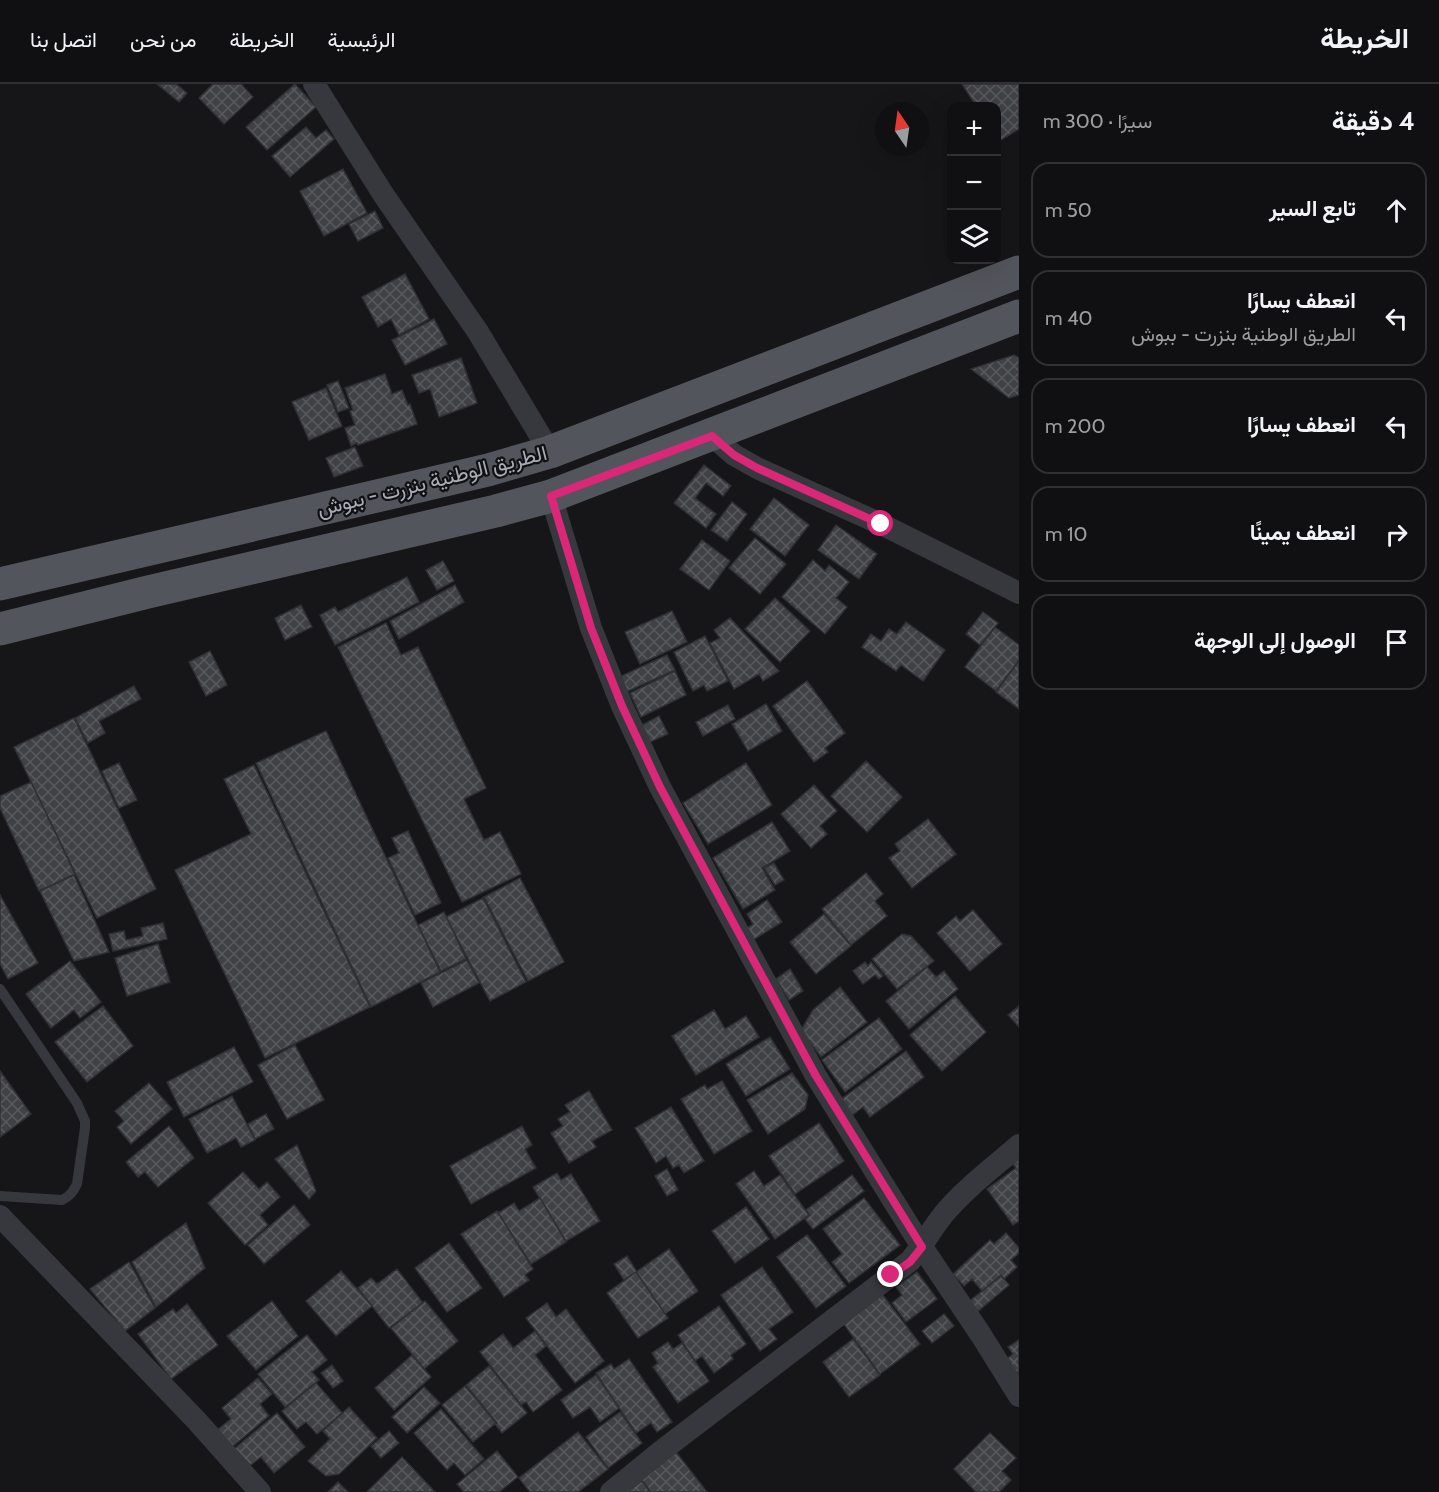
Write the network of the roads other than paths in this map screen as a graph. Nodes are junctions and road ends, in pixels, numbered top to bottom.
1 (314, 84) edge
2 (1019, 272) edge
3 (1019, 316) edge
4 (712, 436) junction
5 (549, 452) junction
6 (551, 496) junction
7 (0, 584) edge
8 (1019, 593) edge
9 (0, 629) edge
10 (0, 988) edge
11 (1019, 1145) edge
12 (0, 1196) edge
13 (0, 1215) edge
14 (922, 1247) junction
15 (1019, 1396) edge
16 (260, 1492) edge
17 (611, 1492) edge

1 - 5 street
2 - 5 main road, الطريق الوطنية بنزرت - ببوش
3 - 4 main road, الطريق الوطنية بنزرت - ببوش
4 - 6 main road, الطريق الوطنية بنزرت - ببوش
4 - 8 street
5 - 7 main road, الطريق الوطنية بنزرت - ببوش
6 - 9 main road, الطريق الوطنية بنزرت - ببوش
6 - 14 street
10 - 12 lane
11 - 14 street
13 - 16 street
14 - 15 street
14 - 17 street

